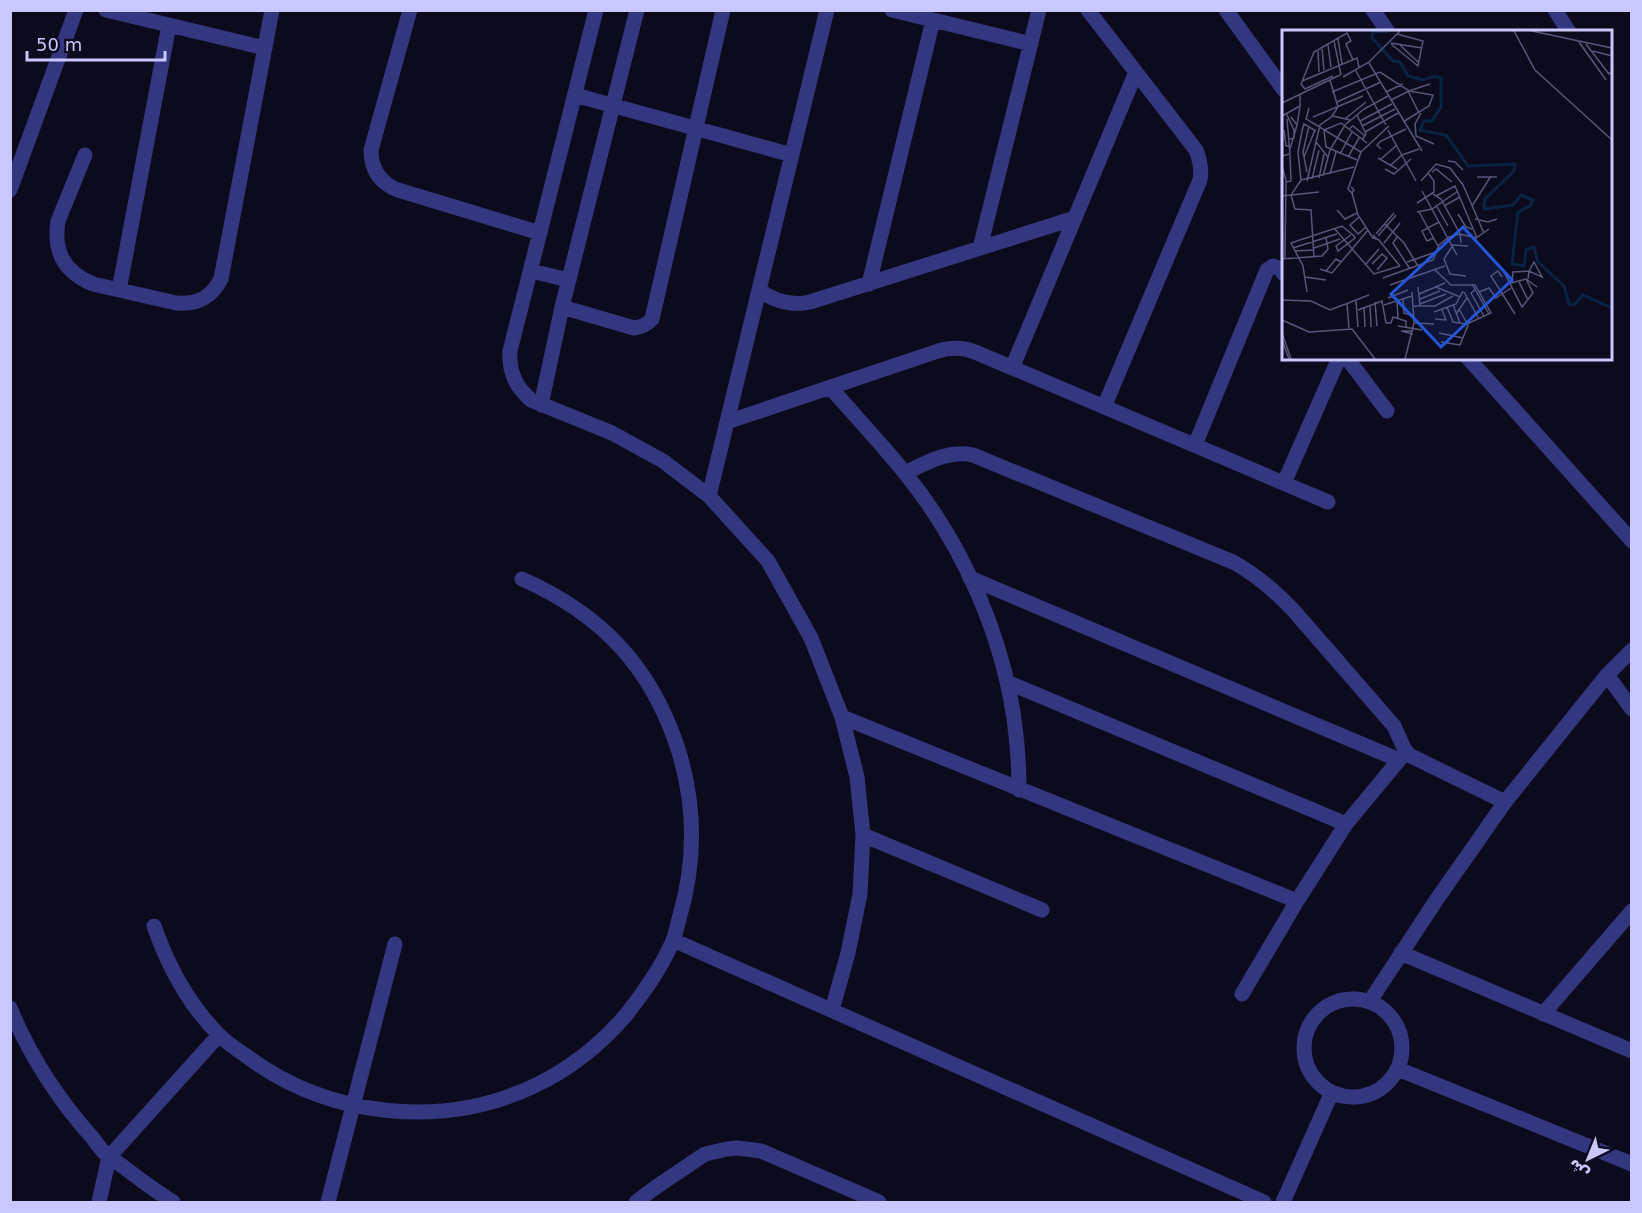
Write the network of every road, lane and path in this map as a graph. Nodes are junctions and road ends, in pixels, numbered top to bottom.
1 (76, 10) edge
2 (106, 10) edge
3 (272, 10) edge
4 (410, 10) edge
5 (596, 10) edge
6 (637, 10) edge
7 (723, 10) edge
8 (827, 10) edge
9 (892, 10) edge
10 (1039, 10) edge
11 (1088, 10) edge
12 (1226, 10) edge
13 (1373, 10) edge
14 (1555, 10) edge
15 (933, 21) junction
16 (169, 25) junction
17 (1387, 30) edge
18 (1568, 30) edge
19 (1031, 44) junction
20 (265, 48) junction
21 (1136, 72) junction
22 (1282, 87) edge
23 (575, 95) junction
24 (613, 105) junction
25 (696, 129) junction
26 (85, 155) dead end
27 (792, 155) junction
28 (10, 190) edge
29 (1075, 218) junction
30 (540, 233) junction
31 (980, 248) junction
32 (531, 271) junction
33 (1282, 272) edge
34 (569, 280) junction
35 (869, 284) junction
36 (119, 290) junction
37 (759, 290) junction
38 (562, 307) junction
39 (1338, 360) edge
40 (1349, 360) edge
41 (1470, 360) edge
42 (1012, 368) junction
43 (830, 387) junction
44 (542, 405) junction
45 (1104, 406) junction
46 (1387, 411) dead end
47 (727, 422) junction
48 (1195, 445) junction
49 (905, 473) junction
50 (1284, 483) junction
51 (709, 496) junction
52 (1328, 502) dead end
53 (1632, 541) edge
54 (970, 578) junction
55 (522, 579) dead end
56 (1632, 650) edge
57 (1607, 675) junction
58 (1007, 682) junction
59 (1632, 709) edge
60 (842, 717) junction
61 (1402, 756) junction
62 (1019, 790) junction
63 (1505, 802) junction
64 (1346, 824) junction
65 (863, 835) junction
66 (1297, 901) junction
67 (1042, 910) dead end
68 (1632, 911) edge
69 (154, 926) dead end
70 (673, 940) junction
71 (395, 944) dead end
72 (1401, 953) junction
73 (1242, 993) dead end
74 (1370, 1001) junction
75 (10, 1008) edge
76 (832, 1010) junction
77 (1543, 1014) junction
78 (219, 1035) junction
79 (1632, 1051) edge
80 (1398, 1069) junction
81 (1332, 1092) junction
82 (353, 1105) junction
83 (109, 1157) junction
84 (1632, 1164) edge
85 (99, 1203) edge
86 (173, 1203) edge
87 (328, 1203) edge
88 (636, 1203) edge
89 (879, 1203) edge
90 (1264, 1203) edge
91 (1283, 1203) edge

1 - 28 street
2 - 16 street
3 - 20 street
4 - 30 street
5 - 23 street
6 - 24 street
7 - 25 street
8 - 27 street
9 - 15 street
10 - 19 street
11 - 21 street
12 - 22 street
13 - 17 street
14 - 18 street
15 - 19 street
15 - 35 street
16 - 20 street
16 - 36 street
19 - 31 street
20 - 36 street
21 - 29 street
21 - 45 street
23 - 24 street
23 - 30 street
24 - 25 street
24 - 34 street
25 - 27 street
25 - 38 street
26 - 36 street
27 - 37 street
29 - 31 street
29 - 42 street
30 - 32 street
31 - 35 street
32 - 34 street
32 - 44 street
33 - 48 street
34 - 38 street
35 - 37 street
37 - 47 street
38 - 44 street
39 - 50 street
40 - 46 street
41 - 53 street
42 - 43 street
42 - 45 street
43 - 47 street
43 - 49 street
44 - 51 street
45 - 48 street
47 - 51 street
48 - 50 street
49 - 54 street
49 - 61 street
50 - 52 street
51 - 60 street
54 - 58 street
54 - 61 street
55 - 70 street
56 - 57 street
57 - 59 street
57 - 63 street
58 - 62 street
58 - 64 street
60 - 62 street
60 - 65 street
61 - 63 street
61 - 64 street
62 - 66 street
63 - 72 street
64 - 66 street
65 - 67 street
65 - 76 street
66 - 73 street
68 - 77 street
69 - 78 street
70 - 76 street
70 - 82 street
71 - 82 street
72 - 74 street
72 - 77 street
74 - 80 street
74 - 81 street
75 - 83 street
76 - 90 street
77 - 79 street
78 - 82 street
78 - 83 street
80 - 81 street
80 - 84 street
81 - 91 street
82 - 87 street
83 - 85 street
83 - 86 street
88 - 89 street

